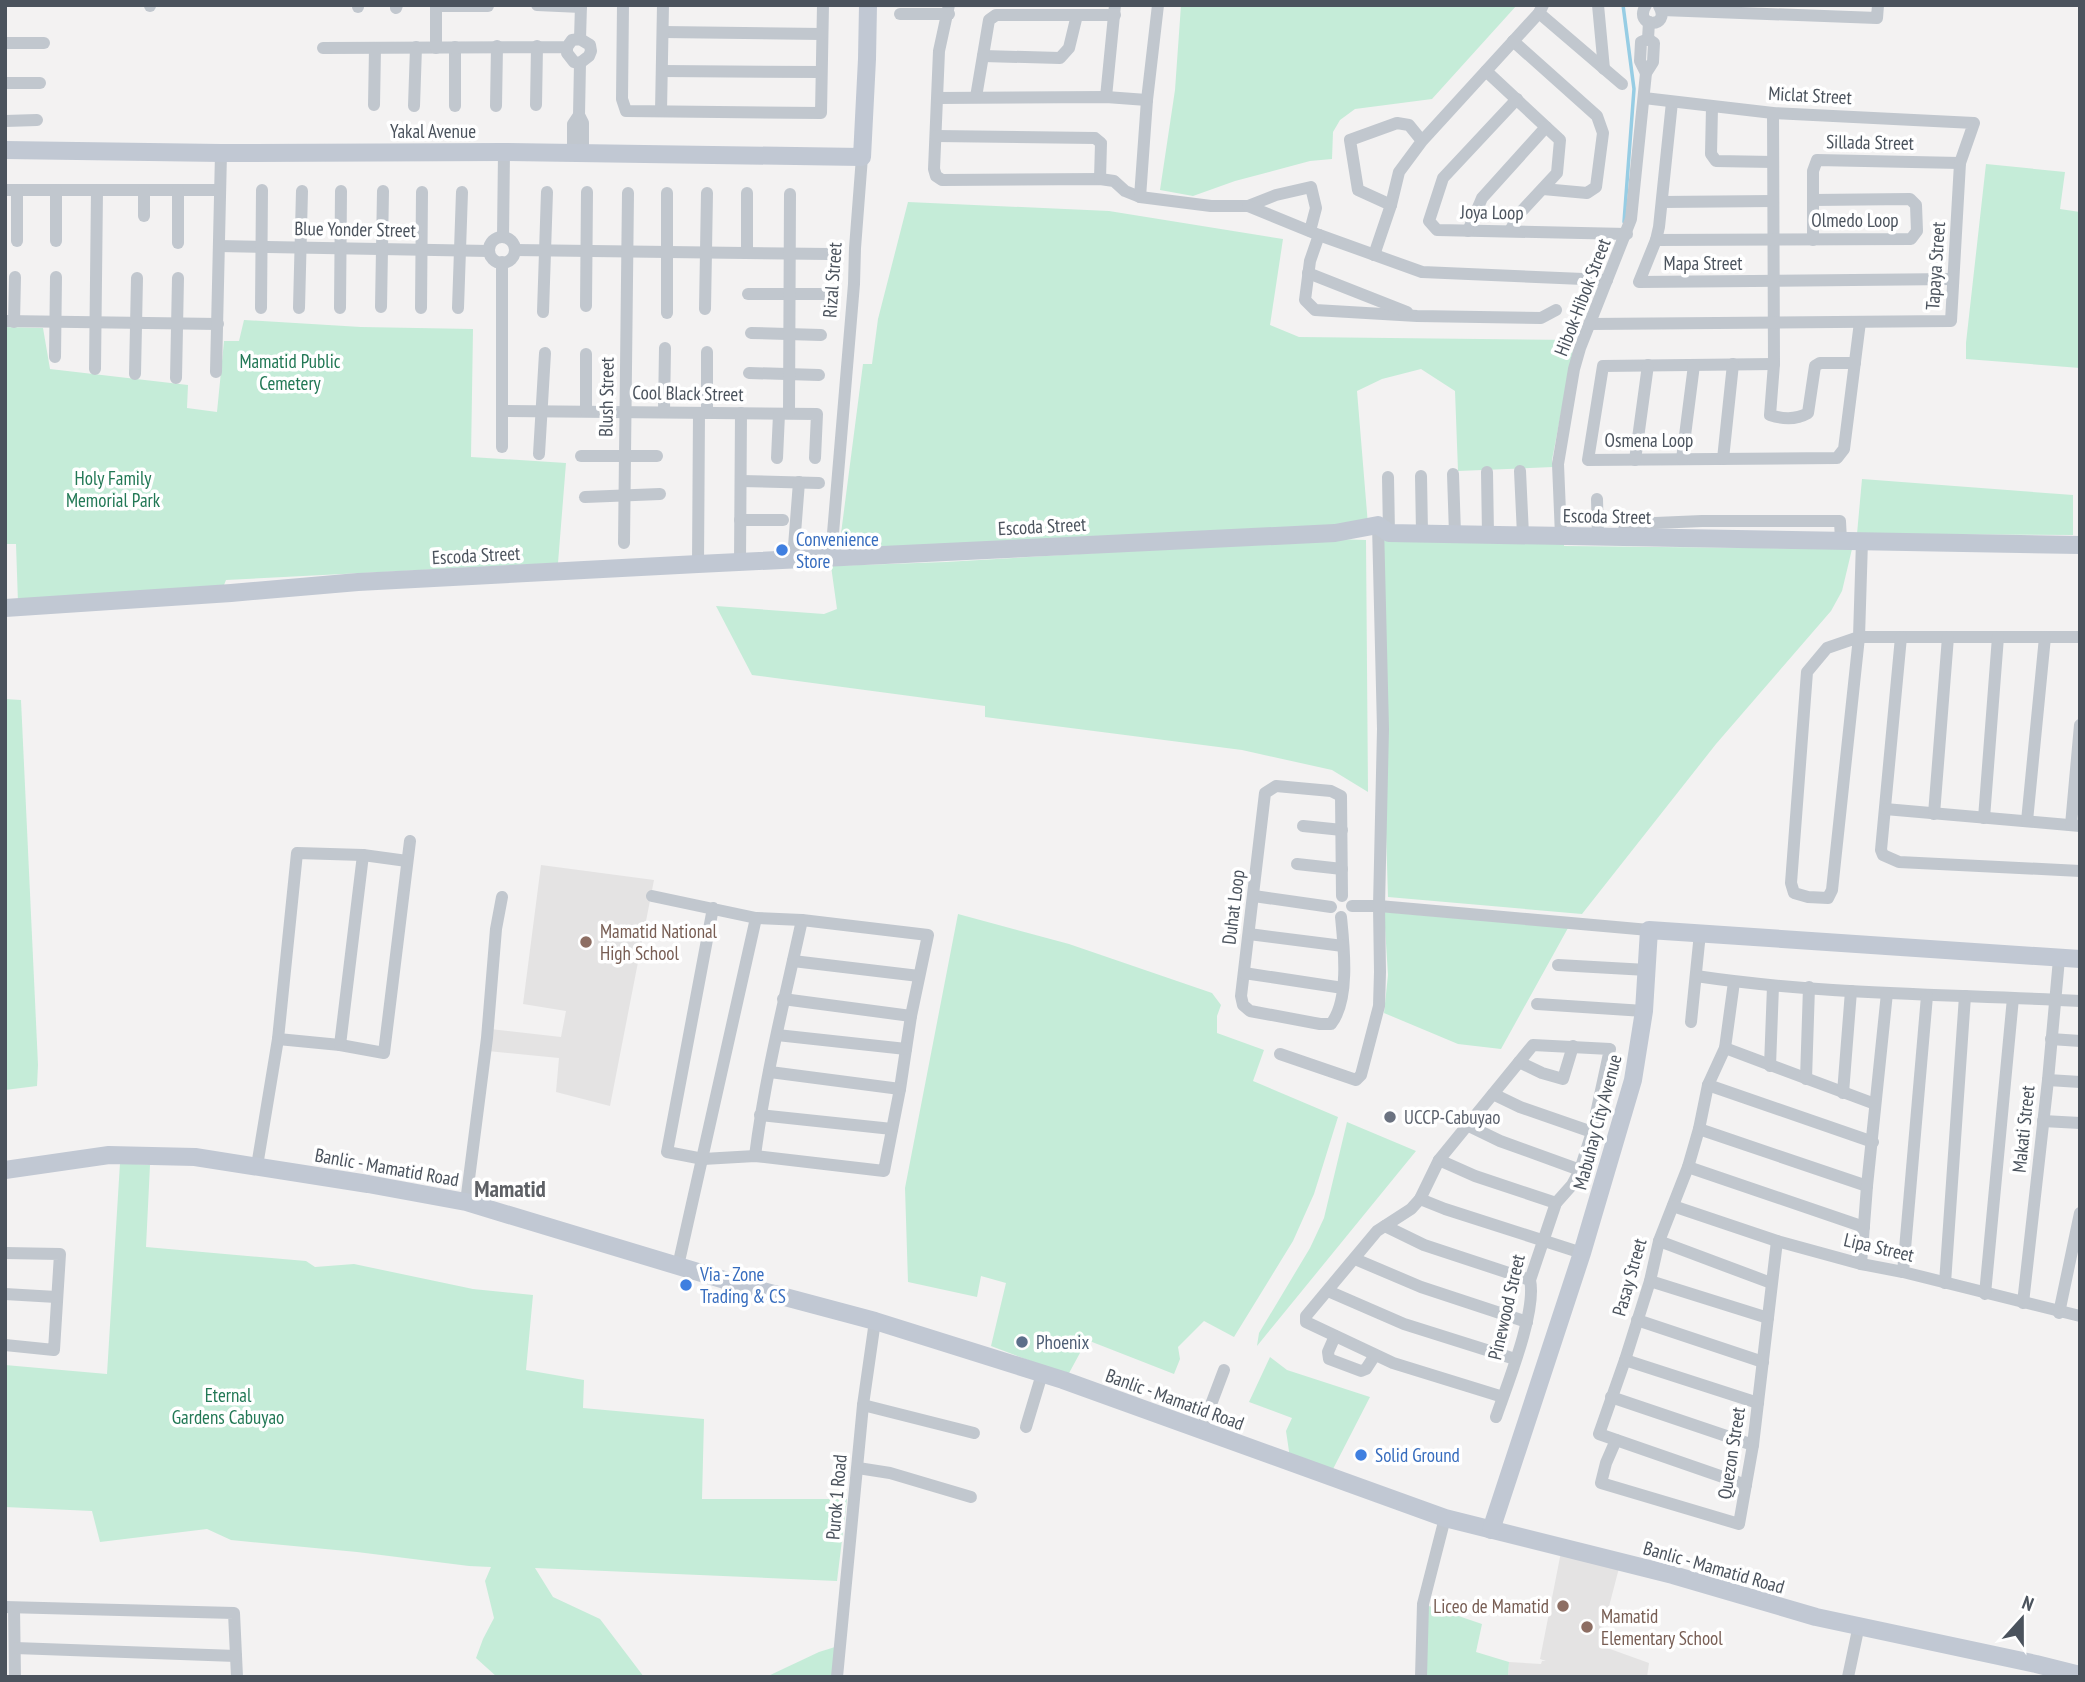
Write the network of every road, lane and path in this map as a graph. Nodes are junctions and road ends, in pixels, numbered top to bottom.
1 (537, 5) edge
2 (623, 5) edge
3 (663, 5) edge
4 (823, 5) edge
5 (868, 5) edge
6 (1158, 5) edge
7 (1598, 5) edge
8 (1646, 5) edge
9 (1878, 5) edge
10 (436, 6) edge
11 (488, 6) edge
12 (581, 6) edge
13 (1660, 8) edge
14 (1541, 9) edge
15 (1750, 9) edge
16 (949, 10) edge
17 (1115, 10) edge
18 (900, 13) dead end
19 (1077, 15) junction
20 (1649, 22) junction
21 (663, 33) junction
22 (822, 34) junction
23 (580, 39) junction
24 (1513, 41) junction
25 (5, 43) edge
26 (44, 43) dead end
27 (497, 46) junction
28 (537, 46) junction
29 (416, 47) junction
30 (455, 47) junction
31 (567, 47) junction
32 (323, 48) dead end
33 (375, 48) junction
34 (436, 48) junction
35 (983, 56) junction
36 (580, 63) junction
37 (1604, 69) junction
38 (662, 71) junction
39 (1486, 71) junction
40 (821, 72) junction
41 (5, 83) edge
42 (40, 83) dead end
43 (1622, 85) dead end
44 (976, 97) junction
45 (1107, 97) junction
46 (938, 98) junction
47 (1644, 98) junction
48 (1517, 99) junction
49 (1147, 100) junction
50 (1672, 102) junction
51 (374, 105) dead end
52 (536, 105) dead end
53 (414, 106) dead end
54 (455, 106) dead end
55 (496, 106) dead end
56 (1712, 107) junction
57 (661, 111) junction
58 (1773, 113) junction
59 (37, 120) dead end
60 (5, 121) edge
61 (1974, 123) joint
62 (1546, 127) junction
63 (936, 136) junction
64 (1422, 141) junction
65 (504, 152) junction
66 (5, 153) edge
67 (221, 153) junction
68 (578, 153) junction
69 (862, 157) junction
70 (1773, 162) junction
71 (1961, 163) junction
72 (1100, 179) junction
73 (1543, 189) junction
74 (11, 190) edge
75 (57, 190) junction
76 (97, 190) junction
77 (145, 190) junction
78 (178, 190) junction
79 (220, 190) junction
80 (262, 190) dead end
81 (302, 191) dead end
82 (341, 191) dead end
83 (383, 191) dead end
84 (422, 192) dead end
85 (462, 192) dead end
86 (547, 192) dead end
87 (587, 192) dead end
88 (628, 193) dead end
89 (667, 193) dead end
90 (707, 193) dead end
91 (747, 193) dead end
92 (790, 194) dead end
93 (1140, 197) junction
94 (1813, 200) junction
95 (1773, 201) junction
96 (1662, 202) junction
97 (1391, 205) junction
98 (1248, 206) junction
99 (144, 216) dead end
100 (1468, 231) junction
101 (1510, 231) junction
102 (1315, 233) junction
103 (1627, 234) junction
104 (503, 237) junction
105 (1656, 240) junction
106 (1773, 240) junction
107 (1813, 240) junction
108 (17, 241) dead end
109 (56, 241) dead end
110 (178, 243) dead end
111 (219, 246) junction
112 (262, 247) junction
113 (300, 248) junction
114 (340, 248) junction
115 (382, 249) junction
116 (422, 250) junction
117 (460, 250) junction
118 (515, 250) junction
119 (545, 250) junction
120 (489, 251) junction
121 (586, 251) junction
122 (628, 251) junction
123 (667, 252) junction
124 (706, 253) junction
125 (747, 253) junction
126 (789, 254) junction
127 (829, 254) dead end
128 (1374, 255) junction
129 (502, 262) junction
130 (1308, 273) junction
131 (15, 277) dead end
132 (56, 277) dead end
133 (136, 278) dead end
134 (178, 278) dead end
135 (1953, 279) junction
136 (1607, 280) junction
137 (1774, 281) junction
138 (748, 294) dead end
139 (789, 294) junction
140 (826, 294) dead end
141 (381, 306) dead end
142 (586, 306) dead end
143 (261, 307) dead end
144 (299, 307) dead end
145 (458, 307) dead end
146 (340, 308) dead end
147 (421, 308) dead end
148 (705, 309) dead end
149 (1556, 310) dead end
150 (543, 312) dead end
151 (667, 313) dead end
152 (1417, 316) junction
153 (10, 322) edge
154 (56, 322) junction
155 (96, 323) junction
156 (136, 323) junction
157 (177, 323) junction
158 (1774, 323) junction
159 (1860, 323) junction
160 (218, 324) junction
161 (1589, 324) junction
162 (751, 333) dead end
163 (789, 333) junction
164 (821, 335) dead end
165 (665, 348) dead end
166 (707, 352) dead end
167 (545, 353) dead end
168 (586, 354) dead end
169 (55, 357) dead end
170 (1855, 363) junction
171 (1732, 364) junction
172 (1774, 364) junction
173 (1648, 365) junction
174 (1694, 365) junction
175 (95, 369) dead end
176 (216, 372) dead end
177 (135, 373) dead end
178 (749, 373) dead end
179 (790, 373) junction
180 (819, 374) dead end
181 (176, 378) dead end
182 (502, 411) junction
183 (541, 411) junction
184 (586, 411) junction
185 (625, 412) junction
186 (664, 412) junction
187 (703, 413) junction
188 (741, 413) junction
189 (784, 414) junction
190 (502, 447) dead end
191 (539, 454) dead end
192 (581, 456) dead end
193 (625, 456) junction
194 (657, 456) dead end
195 (777, 458) dead end
196 (815, 458) dead end
197 (1682, 459) junction
198 (1723, 459) junction
199 (1635, 460) junction
200 (1520, 471) dead end
201 (1487, 472) dead end
202 (1453, 474) dead end
203 (1421, 476) dead end
204 (1388, 477) dead end
205 (741, 481) junction
206 (799, 482) junction
207 (819, 483) dead end
208 (660, 494) dead end
209 (625, 496) junction
210 (584, 497) dead end
211 (1597, 499) dead end
212 (740, 520) junction
213 (783, 520) dead end
214 (1384, 529) junction
215 (1422, 533) junction
216 (1455, 534) junction
217 (1488, 535) junction
218 (1523, 535) junction
219 (1561, 536) junction
220 (1598, 537) junction
221 (1861, 541) junction
222 (624, 543) dead end
223 (2080, 545) edge
224 (831, 557) junction
225 (793, 559) junction
226 (740, 562) junction
227 (698, 564) junction
228 (5, 608) edge
229 (1859, 637) junction
230 (1901, 637) junction
231 (1948, 637) junction
232 (1998, 637) junction
233 (2045, 637) junction
234 (2080, 637) edge
235 (2080, 725) edge
236 (1885, 810) junction
237 (1934, 814) junction
238 (1984, 818) junction
239 (2027, 821) junction
240 (2076, 825) edge
241 (1303, 827) dead end
242 (1342, 830) junction
243 (410, 841) dead end
244 (363, 855) junction
245 (407, 861) junction
246 (1297, 864) dead end
247 (1342, 869) junction
248 (2080, 871) edge
249 (1254, 896) junction
250 (1342, 896) junction
251 (502, 897) dead end
252 (652, 897) dead end
253 (1352, 906) junction
254 (1378, 906) junction
255 (1331, 907) junction
256 (713, 908) junction
257 (1341, 917) junction
258 (756, 918) junction
259 (802, 920) junction
260 (1649, 930) junction
261 (1700, 933) junction
262 (1249, 934) junction
263 (1343, 946) junction
264 (2059, 959) junction
265 (2080, 960) edge
266 (793, 961) junction
267 (1558, 965) dead end
268 (1647, 970) junction
269 (1244, 972) junction
270 (919, 976) junction
271 (1696, 976) junction
272 (1734, 982) junction
273 (1773, 986) junction
274 (1809, 987) junction
275 (1343, 988) junction
276 (1851, 991) junction
277 (1887, 993) junction
278 (1927, 996) junction
279 (1965, 996) junction
280 (2013, 998) junction
281 (783, 999) junction
282 (2055, 1000) junction
283 (2080, 1001) edge
284 (1537, 1004) dead end
285 (1644, 1011) junction
286 (911, 1016) junction
287 (1691, 1022) dead end
288 (777, 1035) junction
289 (278, 1039) junction
290 (2051, 1039) junction
291 (2080, 1041) edge
292 (341, 1045) junction
293 (1573, 1046) junction
294 (1725, 1048) junction
295 (906, 1049) junction
296 (1280, 1054) dead end
297 (1519, 1062) junction
298 (1770, 1066) junction
299 (769, 1072) junction
300 (1806, 1079) junction
301 (2048, 1080) junction
302 (2080, 1082) edge
303 (1708, 1085) junction
304 (900, 1089) junction
305 (1843, 1093) junction
306 (1493, 1094) junction
307 (1875, 1104) junction
308 (760, 1115) junction
309 (2043, 1121) junction
310 (2080, 1123) edge
311 (1467, 1125) junction
312 (892, 1129) junction
313 (1699, 1129) junction
314 (1592, 1132) junction
315 (1873, 1142) junction
316 (755, 1156) junction
317 (702, 1158) junction
318 (1439, 1160) junction
319 (257, 1166) junction
320 (1688, 1167) junction
321 (5, 1170) edge
322 (1580, 1170) junction
323 (1867, 1186) junction
324 (1420, 1199) junction
325 (466, 1202) junction
326 (1556, 1203) junction
327 (1673, 1206) junction
328 (2080, 1213) edge
329 (1385, 1226) junction
330 (1864, 1227) junction
331 (1542, 1240) junction
332 (1659, 1241) junction
333 (1777, 1241) junction
334 (5, 1253) edge
335 (1582, 1253) junction
336 (1355, 1259) junction
337 (1861, 1264) junction
338 (678, 1266) junction
339 (1903, 1272) junction
340 (1530, 1280) junction
341 (1650, 1281) junction
342 (1771, 1283) junction
343 (1945, 1283) junction
344 (1328, 1290) junction
345 (5, 1294) edge
346 (1985, 1294) junction
347 (56, 1297) junction
348 (2023, 1303) junction
349 (2059, 1313) junction
350 (2080, 1316) edge
351 (1768, 1318) junction
352 (1637, 1320) junction
353 (875, 1321) junction
354 (1527, 1322) junction
355 (1335, 1336) junction
356 (5, 1345) edge
357 (1375, 1355) junction
358 (1515, 1359) junction
359 (1625, 1360) junction
360 (1763, 1363) junction
361 (1224, 1370) dead end
362 (1042, 1374) junction
363 (1503, 1397) junction
364 (1611, 1397) junction
365 (1758, 1403) junction
366 (863, 1405) junction
367 (1496, 1417) dead end
368 (1026, 1427) dead end
369 (1201, 1431) junction
370 (974, 1433) dead end
371 (1616, 1440) junction
372 (1753, 1445) junction
373 (858, 1468) junction
374 (1746, 1485) junction
375 (971, 1497) dead end
376 (1445, 1518) junction
377 (1491, 1530) junction
378 (10, 1608) edge
379 (1859, 1625) junction
380 (15, 1648) junction
381 (236, 1656) junction
382 (2075, 1675) edge
383 (15, 1677) edge
384 (237, 1677) edge
385 (837, 1677) edge
386 (1420, 1677) edge
387 (1848, 1677) edge

1 - 12 street
2 - 57 street
3 - 21 street
4 - 22 street
5 - 69 street, Rizal Street
6 - 49 street
7 - 37 street
8 - 20 street, Hibok-Hibok Street
9 - 15 street
10 - 11 street
10 - 34 street
12 - 23 street
13 - 15 street
13 - 20 street
14 - 24 street
14 - 37 street
16 - 18 street
16 - 46 street
17 - 19 street
17 - 45 street
19 - 35 street
19 - 35 street
20 - 47 street, Hibok-Hibok Street
21 - 22 street
21 - 38 street
22 - 40 street
23 - 31 street
23 - 36 street
24 - 39 street
24 - 73 street
25 - 26 street
27 - 28 street
27 - 30 street
27 - 55 street
28 - 31 street
28 - 52 street
29 - 33 street
29 - 34 street
29 - 53 street
30 - 34 street
30 - 54 street
31 - 36 street
32 - 33 street
33 - 51 street
35 - 44 street
36 - 68 street
37 - 43 street
38 - 40 street
38 - 57 street
39 - 48 street
39 - 64 street
40 - 57 street
41 - 42 street
44 - 45 street
44 - 46 street
45 - 49 street
46 - 63 street
47 - 50 street, Miclat Street
47 - 103 street, Hibok-Hibok Street
48 - 62 street
48 - 100 street, Joya Loop
49 - 93 street
50 - 56 street, Miclat Street
50 - 96 street, Mapa Street
56 - 58 street, Miclat Street
56 - 70 street
58 - 61 street, Miclat Street
58 - 70 street
59 - 60 street
61 - 71 street, Tapaya Street
62 - 73 street
62 - 100 street
63 - 72 street
63 - 72 street
64 - 97 street
64 - 97 street
65 - 67 street, Yakal Avenue
65 - 68 street, Yakal Avenue
65 - 104 street
66 - 67 street, Yakal Avenue
67 - 79 street
68 - 69 street, Yakal Avenue
69 - 224 street, Rizal Street
70 - 95 street
71 - 94 street, Sillada Street
71 - 135 street, Tapaya Street
72 - 93 street
73 - 101 street
74 - 75 street
74 - 108 street
75 - 76 street
75 - 109 street
76 - 77 street
76 - 155 street
77 - 78 street
77 - 99 street
78 - 79 street
78 - 110 street
79 - 111 street
80 - 112 street
81 - 113 street
82 - 114 street
83 - 115 street
84 - 116 street
85 - 117 street
86 - 119 street
87 - 121 street
88 - 122 street, Blush Street
89 - 123 street
90 - 124 street
91 - 125 street
92 - 126 street
93 - 98 street
94 - 107 street, Sillada Street
94 - 107 street, Olmedo Loop
95 - 96 street
95 - 106 street
96 - 105 street, Mapa Street
97 - 128 street
98 - 102 street
98 - 102 street
100 - 101 street, Joya Loop
101 - 103 street, Joya Loop
102 - 128 street
102 - 130 street
103 - 136 street, Hibok-Hibok Street
104 - 118 street
104 - 120 street
105 - 106 street, Olmedo Loop
105 - 137 street, Mapa Street
106 - 107 street, Olmedo Loop
106 - 137 street
111 - 112 street, Blue Yonder Street
111 - 160 street
112 - 113 street, Blue Yonder Street
112 - 143 street
113 - 114 street, Blue Yonder Street
113 - 144 street
114 - 115 street, Blue Yonder Street
114 - 146 street
115 - 116 street, Blue Yonder Street
115 - 141 street
116 - 117 street, Blue Yonder Street
116 - 147 street
117 - 120 street, Blue Yonder Street
117 - 145 street
118 - 119 street
118 - 129 street
119 - 121 street
119 - 150 street
120 - 129 street
121 - 122 street
121 - 142 street
122 - 123 street
122 - 185 street, Blush Street
123 - 124 street
123 - 151 street
124 - 125 street
124 - 148 street
125 - 126 street
126 - 127 street
126 - 139 street
128 - 136 street
129 - 182 street
130 - 152 street
130 - 152 street
131 - 153 street
132 - 154 street
133 - 156 street
134 - 157 street
135 - 137 street, Mapa Street
135 - 159 street, Tapaya Street
136 - 161 street, Hibok-Hibok Street
137 - 158 street
138 - 139 street
139 - 140 street
139 - 163 street
149 - 152 street
153 - 154 street
154 - 155 street
154 - 169 street
155 - 156 street
155 - 175 street
156 - 157 street
156 - 177 street
157 - 160 street
157 - 181 street
158 - 159 street, Tapaya Street
158 - 161 street, Tapaya Street
158 - 172 street
159 - 170 street, Osmena Loop
160 - 176 street
161 - 219 street, Hibok-Hibok Street
162 - 163 street
163 - 164 street
163 - 179 street
165 - 186 street
166 - 187 street
167 - 183 street
168 - 184 street
170 - 172 street
170 - 198 street, Osmena Loop
171 - 172 street, Osmena Loop
171 - 174 street, Osmena Loop
171 - 198 street
173 - 174 street, Osmena Loop
173 - 199 street
173 - 199 street, Osmena Loop
174 - 197 street
178 - 179 street
179 - 180 street
179 - 189 street
182 - 183 street, Cool Black Street
182 - 190 street
183 - 184 street, Cool Black Street
183 - 191 street
184 - 185 street, Cool Black Street
185 - 186 street, Cool Black Street
185 - 193 street, Blush Street
186 - 187 street, Cool Black Street
187 - 188 street, Cool Black Street
187 - 227 street
188 - 189 street, Cool Black Street
188 - 205 street
189 - 195 street
189 - 196 street, Cool Black Street
192 - 193 street
193 - 194 street
193 - 209 street, Blush Street
197 - 198 street, Osmena Loop
197 - 199 street, Osmena Loop
200 - 218 street
201 - 217 street
202 - 216 street
203 - 215 street
204 - 214 street
205 - 206 street
205 - 212 street
206 - 207 street
206 - 225 street
208 - 209 street
209 - 210 street
209 - 222 street, Blush Street
211 - 220 street
212 - 213 street
212 - 226 street
214 - 215 street, Escoda Street
214 - 224 street, Escoda Street
214 - 254 street
215 - 216 street, Escoda Street
216 - 217 street, Escoda Street
217 - 218 street, Escoda Street
218 - 219 street, Escoda Street
219 - 220 street, Escoda Street
220 - 221 street, Escoda Street
221 - 223 street, Escoda Street
221 - 229 street
224 - 225 street, Escoda Street
225 - 226 street, Escoda Street
226 - 227 street, Escoda Street
227 - 228 street, Escoda Street
229 - 229 street
229 - 230 street
230 - 231 street
230 - 236 street
231 - 232 street
231 - 237 street
232 - 233 street
232 - 238 street
233 - 234 street
233 - 239 street
235 - 240 street
236 - 237 street
236 - 248 street
237 - 238 street
238 - 239 street
239 - 240 street
241 - 242 street
242 - 247 street, Duhat Loop
242 - 249 street, Duhat Loop
243 - 245 street
244 - 245 street
244 - 289 street
244 - 292 street
245 - 292 street
246 - 247 street
247 - 250 street, Duhat Loop
249 - 255 street
249 - 262 street, Duhat Loop
250 - 253 street
250 - 255 street
251 - 325 street
252 - 256 street
253 - 254 street
253 - 257 street
254 - 260 street
254 - 296 street
255 - 257 street
256 - 258 street
256 - 317 street
257 - 263 street, Duhat Loop
258 - 259 street
258 - 317 street
259 - 266 street
259 - 270 street
260 - 261 street
260 - 268 street, Mabuhay City Avenue
261 - 264 street
261 - 271 street
262 - 263 street
262 - 269 street, Duhat Loop
263 - 275 street, Duhat Loop
264 - 265 street
264 - 282 street, Makati Street
266 - 270 street
266 - 281 street
267 - 268 street
268 - 285 street, Mabuhay City Avenue
269 - 275 street
269 - 275 street, Duhat Loop
270 - 286 street
271 - 272 street
271 - 287 street
272 - 273 street
272 - 294 street, Pasay Street
273 - 274 street
273 - 298 street
274 - 276 street
274 - 300 street
276 - 277 street
276 - 305 street
277 - 278 street
277 - 307 street
278 - 279 street
278 - 339 street
279 - 280 street
279 - 343 street
280 - 282 street
280 - 346 street
281 - 286 street
281 - 288 street
282 - 283 street
282 - 290 street, Makati Street
284 - 285 street
285 - 335 street, Mabuhay City Avenue
286 - 295 street
288 - 295 street
288 - 299 street
289 - 292 street
289 - 319 street
290 - 291 street
290 - 301 street, Makati Street
293 - 297 street
293 - 297 street
293 - 314 street, Pinewood Street
294 - 298 street
294 - 303 street, Pasay Street
295 - 304 street
297 - 306 street
298 - 300 street
299 - 304 street
299 - 308 street
300 - 305 street
301 - 302 street
301 - 309 street, Makati Street
303 - 313 street, Pasay Street
303 - 315 street
304 - 312 street
305 - 307 street
306 - 311 street
306 - 314 street
307 - 315 street
308 - 312 street
308 - 316 street
309 - 310 street
309 - 348 street, Makati Street
311 - 318 street
311 - 322 street
312 - 316 street
313 - 320 street, Pasay Street
313 - 323 street
314 - 322 street, Pinewood Street
315 - 323 street
316 - 317 street
317 - 338 street
318 - 324 street
318 - 326 street
319 - 321 street, Banlic - Mamatid Road
319 - 325 street, Banlic - Mamatid Road
320 - 327 street, Pasay Street
320 - 330 street
322 - 326 street, Pinewood Street
323 - 330 street
324 - 329 street
324 - 331 street
325 - 338 street, Banlic - Mamatid Road
326 - 331 street, Pinewood Street
327 - 332 street, Pasay Street
327 - 333 street, Lipa Street
328 - 349 street
329 - 336 street
329 - 340 street
330 - 337 street
331 - 335 street
331 - 340 street, Pinewood Street
332 - 341 street, Pasay Street
332 - 342 street
333 - 337 street, Lipa Street
333 - 342 street, Quezon Street
334 - 347 street
335 - 377 street, Mabuhay City Avenue
336 - 344 street
336 - 354 street
337 - 339 street, Lipa Street
338 - 353 street, Banlic - Mamatid Road
339 - 343 street, Lipa Street
340 - 354 street, Pinewood Street
341 - 351 street
341 - 352 street, Pasay Street
342 - 351 street, Quezon Street
343 - 346 street, Lipa Street
344 - 355 street
344 - 358 street
345 - 347 street
346 - 348 street, Lipa Street
347 - 356 street
348 - 349 street, Lipa Street
349 - 350 street, Lipa Street
351 - 360 street, Quezon Street
352 - 359 street, Pasay Street
352 - 360 street
353 - 362 street, Banlic - Mamatid Road
353 - 366 street, Purok 1 Road
354 - 358 street, Pinewood Street
355 - 357 street
355 - 357 street
357 - 363 street
358 - 363 street, Pinewood Street
359 - 364 street, Pasay Street
359 - 365 street
360 - 365 street, Quezon Street
361 - 369 street
362 - 368 street
362 - 369 street, Banlic - Mamatid Road
363 - 367 street, Pinewood Street
364 - 371 street, Pasay Street
364 - 372 street
365 - 372 street, Quezon Street
366 - 370 street
366 - 373 street, Purok 1 Road
369 - 376 street, Banlic - Mamatid Road
371 - 374 street
371 - 374 street, Quezon Street
372 - 374 street, Quezon Street
373 - 375 street
373 - 385 street, Purok 1 Road
376 - 377 street, Banlic - Mamatid Road
376 - 386 street
377 - 379 street, Banlic - Mamatid Road
378 - 380 street
378 - 381 street
379 - 382 street, Banlic - Mamatid Road
379 - 387 street
380 - 381 street
380 - 383 street
381 - 384 street

